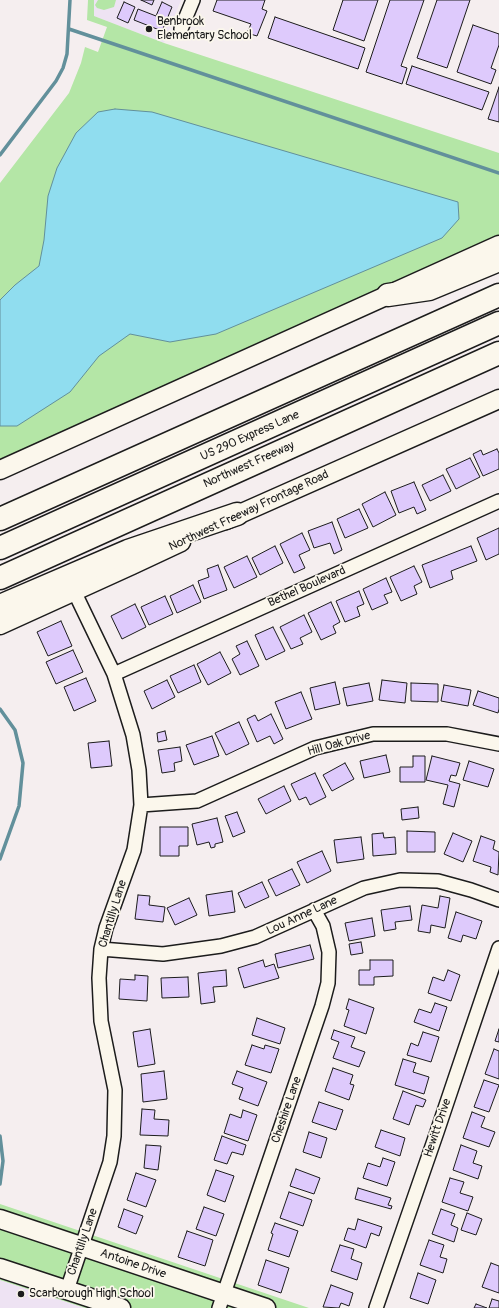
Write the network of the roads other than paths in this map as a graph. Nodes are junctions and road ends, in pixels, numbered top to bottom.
1 (193, 0) edge
2 (181, 29) dead end
3 (499, 245) edge
4 (499, 260) edge
5 (388, 295) junction
6 (499, 295) edge
7 (499, 324) edge
8 (499, 353) edge
9 (499, 399) edge
10 (0, 470) edge
11 (499, 501) edge
12 (237, 514) junction
13 (0, 519) edge
14 (0, 548) edge
15 (0, 578) edge
16 (74, 591) junction
17 (0, 606) edge
18 (0, 625) edge
19 (114, 674) junction
20 (499, 744) edge
21 (141, 805) junction
22 (499, 900) edge
23 (314, 910) junction
24 (499, 948) edge
25 (101, 949) junction
26 (5, 1221) edge
27 (82, 1246) junction
28 (0, 1268) edge
29 (67, 1290) junction
30 (221, 1301) edge
31 (121, 1308) edge
32 (266, 1308) edge
33 (376, 1308) edge

1 - 2 street
3 - 5 main road
4 - 5 highway
5 - 10 main road
6 - 13 highway
7 - 14 highway, US 290 Express Lane
8 - 15 highway, Northwest Freeway
9 - 12 main road, Northwest Freeway Frontage Road
11 - 19 street, Bethel Boulevard
12 - 16 main road, Northwest Freeway Frontage Road
12 - 17 highway
16 - 18 main road, Northwest Freeway Frontage Road
16 - 19 street, Chantilly Lane
19 - 21 street, Chantilly Lane
20 - 21 street, Hill Oak Drive
21 - 25 street, Chantilly Lane
22 - 23 street, Lou Anne Lane
23 - 25 street, Lou Anne Lane
23 - 30 street, Cheshire Lane
24 - 33 street, Hewitt Drive
25 - 27 street, Chantilly Lane
26 - 27 main road, Antoine Drive
27 - 29 street, Chantilly Lane
27 - 30 main road, Antoine Drive
28 - 29 main road
29 - 31 main road
30 - 32 main road, Antoine Drive

